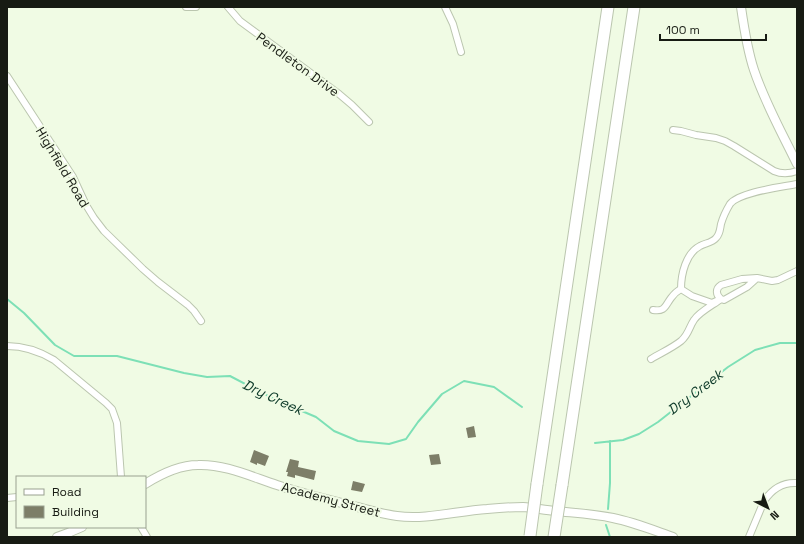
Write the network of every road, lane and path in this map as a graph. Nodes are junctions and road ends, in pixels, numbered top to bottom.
1 (186, 7) edge
2 (196, 7) edge
3 (228, 7) edge
4 (445, 7) edge
5 (608, 7) edge
6 (634, 7) edge
7 (741, 7) edge
8 (461, 52) dead end
9 (7, 76) edge
10 (369, 122) dead end
11 (673, 130) dead end
12 (797, 164) edge
13 (797, 171) edge
14 (797, 184) edge
15 (797, 271) edge
16 (757, 278) junction
17 (681, 289) junction
18 (721, 299) junction
19 (653, 310) dead end
20 (201, 321) dead end
21 (7, 346) edge
22 (651, 358) dead end
23 (121, 476) edge
24 (146, 483) edge
25 (797, 483) edge
26 (77, 528) edge
27 (142, 528) edge
28 (67, 530) edge
29 (662, 535) edge
30 (530, 536) edge
31 (57, 537) edge
32 (147, 537) edge
33 (554, 537) edge
34 (673, 537) edge
35 (749, 537) edge

1 - 2 street
3 - 10 street, Pendleton Drive
4 - 8 street
5 - 30 highway, bridge
6 - 33 highway, bridge
7 - 12 street
9 - 20 street, Highfield Road
11 - 13 street
14 - 17 street
15 - 16 street
16 - 18 street
16 - 18 street
17 - 18 street
17 - 19 street
18 - 22 street
21 - 23 street
24 - 29 street, Academy Street
25 - 35 street
26 - 28 street
27 - 32 street
28 - 31 street
29 - 34 street, Academy Street

